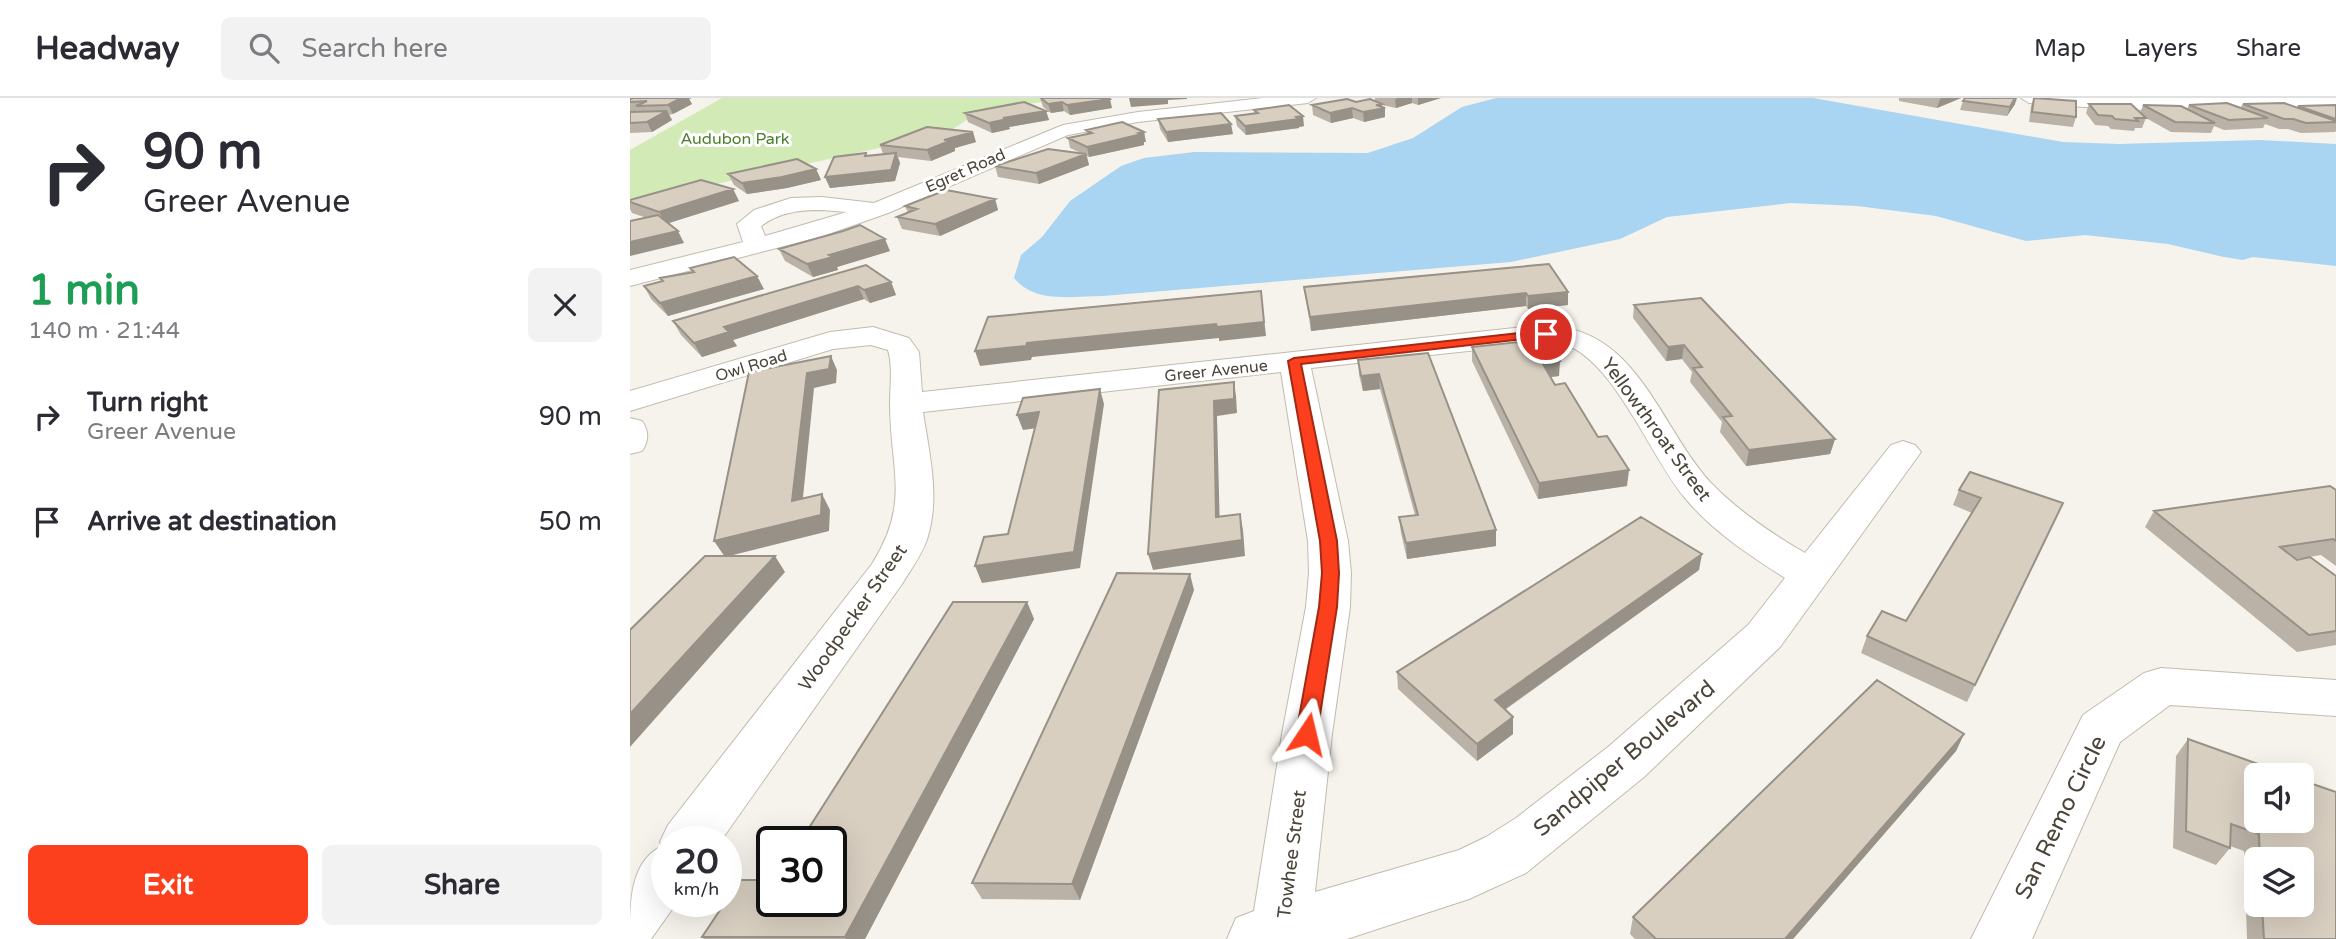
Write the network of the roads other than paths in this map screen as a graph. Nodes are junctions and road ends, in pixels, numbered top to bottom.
1 (1308, 98) edge
2 (2029, 98) edge
3 (2232, 101) edge
4 (2336, 103) edge
5 (876, 209) junction
6 (756, 246) junction
7 (630, 278) edge
8 (873, 336) joint
9 (1569, 336) joint
10 (1294, 361) junction
11 (630, 401) edge
12 (906, 404) junction
13 (630, 428) edge
14 (630, 444) edge
15 (1903, 452) dead end
16 (1811, 576) junction
17 (2336, 698) edge
18 (700, 826) edge
19 (651, 891) edge
20 (630, 919) edge
21 (1269, 935) edge
22 (2001, 939) edge

1 - 5 street, Egret Road
2 - 3 street
3 - 4 street
5 - 6 street, Egret Road
5 - 6 street
6 - 7 street, Egret Road
8 - 11 street, Owl Road
8 - 12 street, Woodpecker Street
9 - 10 street, Greer Avenue
9 - 16 street, Yellowthroat Street
10 - 12 street, Greer Avenue
10 - 21 street, Towhee Street
12 - 18 street, Woodpecker Street
13 - 14 street
15 - 16 street, Sandpiper Boulevard
16 - 21 street, Sandpiper Boulevard
17 - 22 street, San Remo Circle
19 - 20 street

